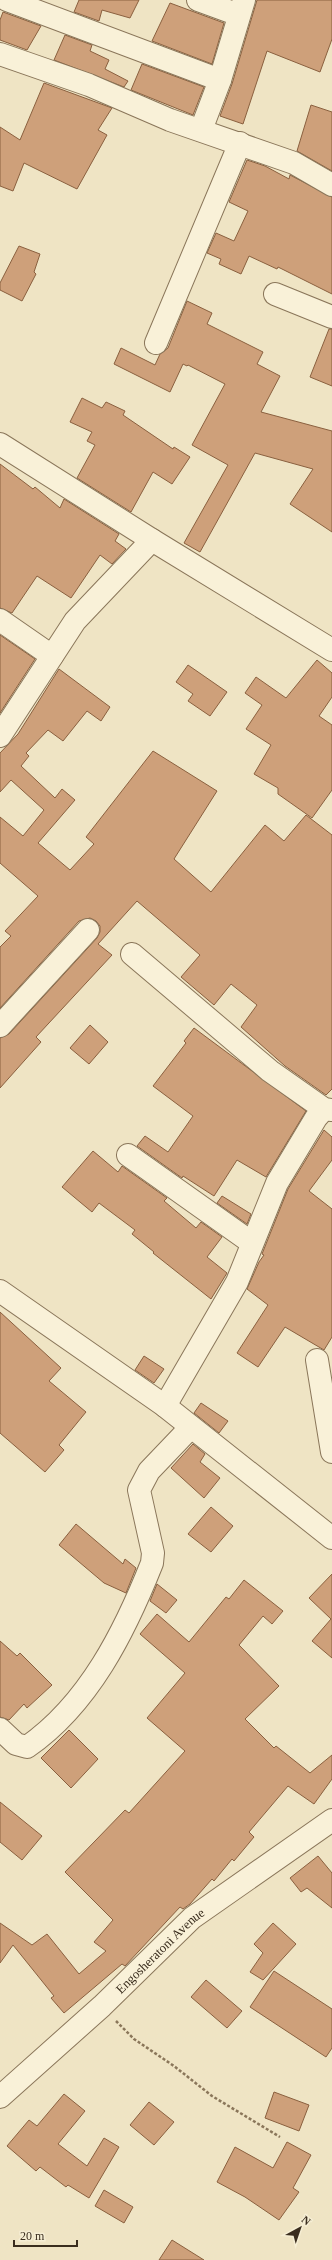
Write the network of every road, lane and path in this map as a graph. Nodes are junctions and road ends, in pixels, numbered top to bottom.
1 (7, 0) edge
2 (198, 0) edge
3 (241, 8) edge
4 (0, 54) edge
5 (220, 80) junction
6 (200, 130) junction
7 (240, 144) junction
8 (332, 185) edge
9 (275, 294) dead end
10 (332, 318) edge
11 (156, 343) dead end
12 (0, 444) edge
13 (152, 540) junction
14 (0, 620) edge
15 (332, 650) edge
16 (52, 656) junction
17 (0, 736) edge
18 (88, 930) dead end
19 (132, 954) dead end
20 (0, 1026) edge
21 (328, 1110) edge
22 (128, 1155) dead end
23 (252, 1243) junction
24 (0, 1291) edge
25 (317, 1360) dead end
26 (165, 1406) junction
27 (191, 1427) junction
28 (332, 1452) edge
29 (332, 1538) edge
30 (0, 1729) edge
31 (328, 1830) edge
32 (102, 2006) junction
33 (0, 2097) edge
34 (280, 2137) dead end

1 - 5 street
2 - 3 street
3 - 5 street
4 - 6 street
5 - 6 street
6 - 7 street
7 - 8 street
7 - 11 street
9 - 10 street
12 - 13 street
13 - 15 street
13 - 16 street
14 - 16 street
16 - 17 street
18 - 20 street
19 - 21 street
21 - 23 street
22 - 23 street
23 - 26 street
24 - 26 street
25 - 28 street
26 - 27 street
27 - 29 street
27 - 30 street
31 - 32 street, Engosheratoni Avenue
32 - 33 street, Engosheratoni Avenue
32 - 34 path

